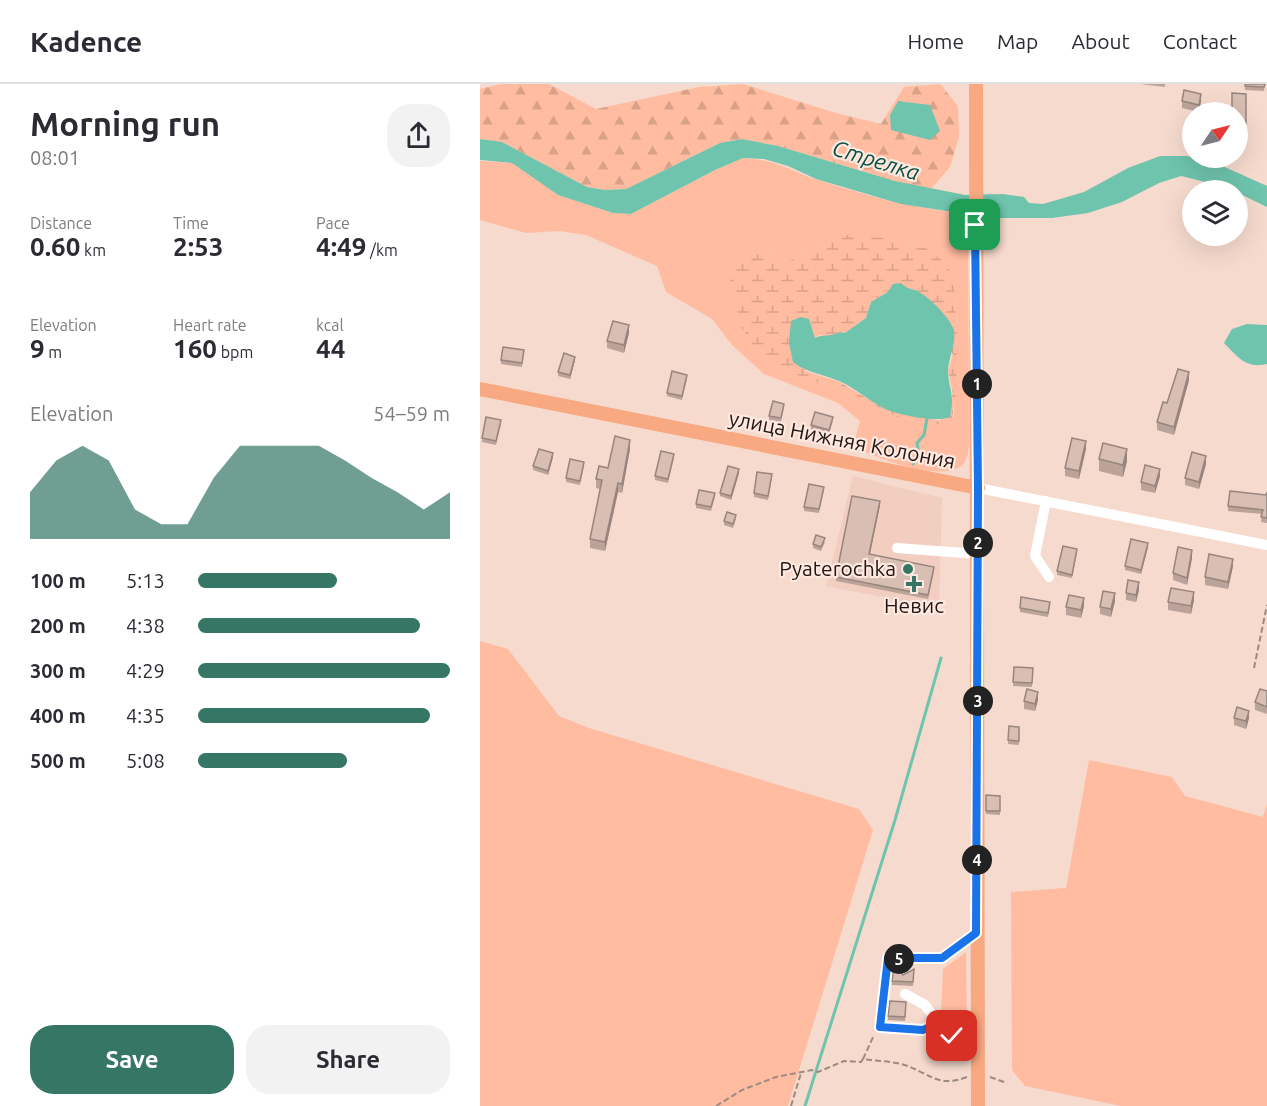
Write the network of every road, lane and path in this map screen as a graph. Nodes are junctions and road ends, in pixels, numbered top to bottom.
1 (976, 84) edge
2 (480, 389) edge
3 (978, 488) junction
4 (1046, 501) junction
5 (1267, 545) edge
6 (897, 548) dead end
7 (978, 554) junction
8 (1049, 577) dead end
9 (1267, 605) edge
10 (1254, 668) dead end
11 (976, 933) junction
12 (909, 959) junction
13 (905, 972) edge
14 (884, 993) junction
15 (938, 1023) junction
16 (875, 1033) dead end
17 (977, 1056) junction
18 (863, 1059) junction
19 (801, 1073) junction
20 (977, 1073) junction
21 (1007, 1083) dead end
22 (716, 1106) edge
23 (791, 1106) edge
24 (978, 1106) edge

1 - 3 main road
2 - 3 main road, улица Нижняя Колония
3 - 4 street, улица Нижняя Колония
3 - 7 main road
4 - 5 street, улица Нижняя Колония
4 - 8 street
6 - 7 street
7 - 11 main road
9 - 10 path
11 - 12 street
11 - 17 main road
12 - 13 street
12 - 14 street
14 - 15 street
14 - 15 street
15 - 17 street
16 - 18 path
17 - 20 main road
18 - 19 path
18 - 20 path
19 - 22 path
19 - 23 path
20 - 21 path
20 - 24 main road

